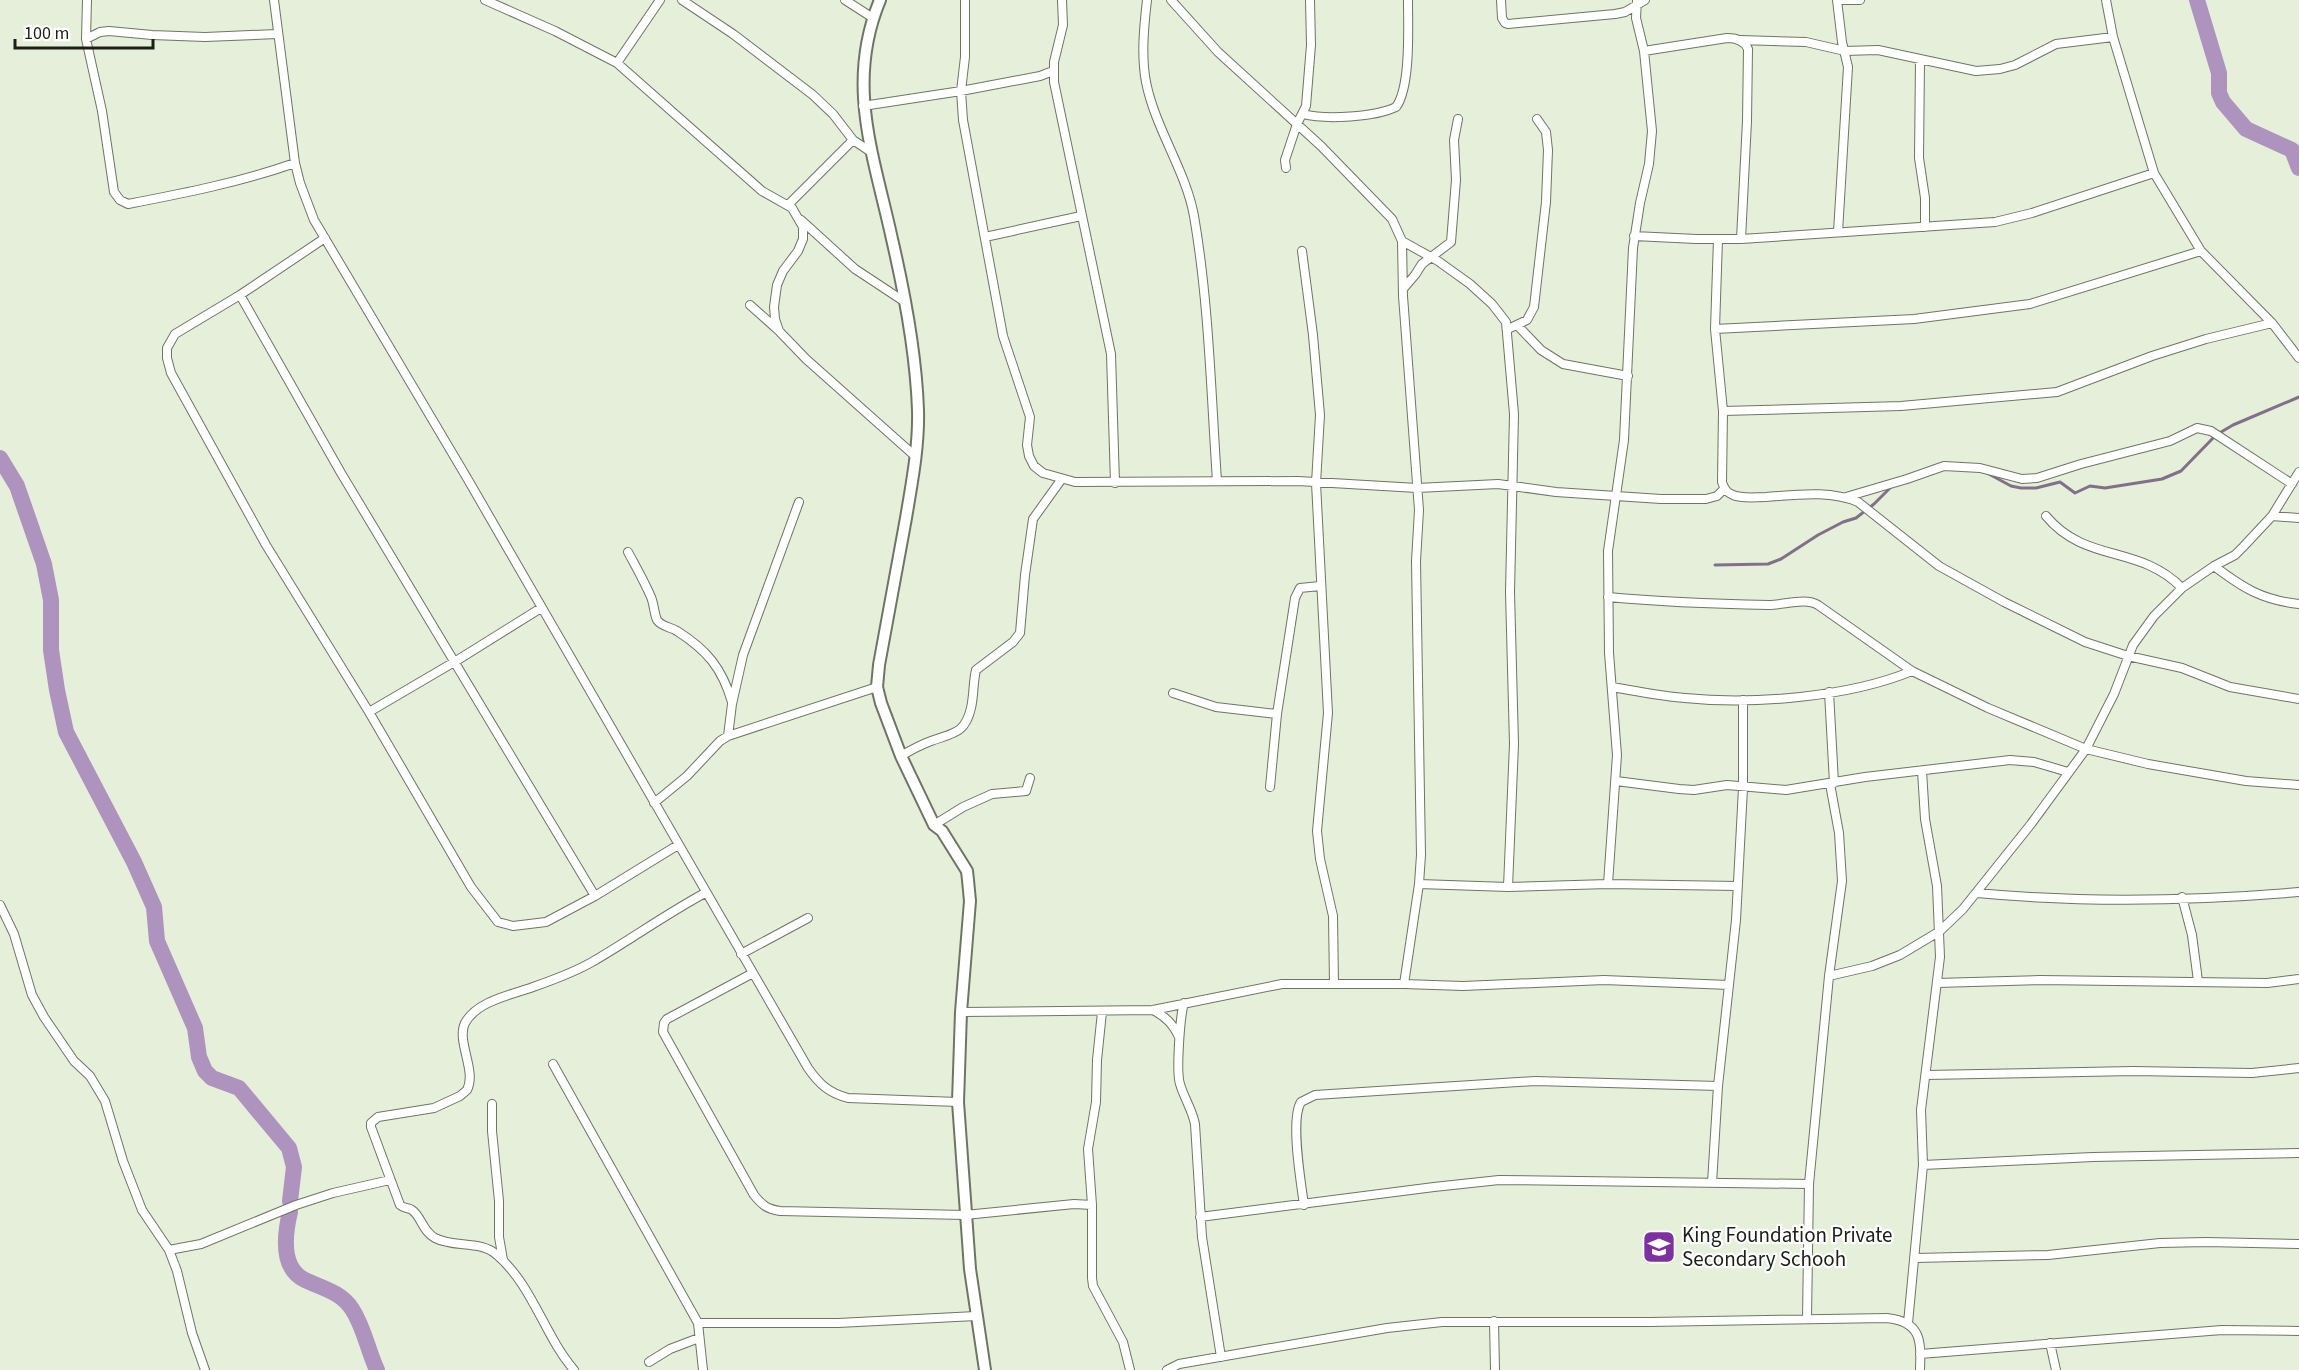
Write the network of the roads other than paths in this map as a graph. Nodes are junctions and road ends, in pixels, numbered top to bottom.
1 (87, 0) edge
2 (274, 0) edge
3 (485, 0) edge
4 (660, 0) edge
5 (682, 0) edge
6 (845, 0) edge
7 (880, 0) edge
8 (964, 0) edge
9 (1062, 0) edge
10 (1147, 0) edge
11 (1170, 0) edge
12 (1310, 0) edge
13 (1408, 0) edge
14 (1501, 0) edge
15 (1645, 0) edge
16 (1839, 0) edge
17 (1860, 0) edge
18 (2106, 0) edge
19 (1637, 3) edge
20 (873, 18) junction
21 (277, 34) junction
22 (2113, 37) junction
23 (86, 39) junction
24 (1740, 40) junction
25 (1644, 51) junction
26 (1845, 51) junction
27 (1920, 60) junction
28 (617, 63) junction
29 (1053, 71) junction
30 (961, 91) junction
31 (863, 106) junction
32 (1303, 114) junction
33 (1458, 119) dead end
34 (1537, 119) dead end
35 (1297, 124) junction
36 (853, 140) junction
37 (870, 152) junction
38 (295, 163) junction
39 (1286, 168) dead end
40 (2154, 173) junction
41 (788, 205) junction
42 (1081, 216) junction
43 (800, 220) junction
44 (1925, 227) junction
45 (1838, 232) junction
46 (1634, 236) junction
47 (985, 237) junction
48 (325, 238) junction
49 (1718, 239) junction
50 (1741, 239) junction
51 (1402, 241) junction
52 (1302, 251) dead end
53 (2201, 251) junction
54 (1431, 258) junction
55 (1403, 289) junction
56 (240, 295) junction
57 (905, 302) junction
58 (750, 305) dead end
59 (2272, 323) junction
60 (1518, 326) junction
61 (1508, 329) junction
62 (1715, 330) junction
63 (779, 331) junction
64 (2299, 358) edge
65 (1628, 376) junction
66 (1723, 411) junction
67 (915, 456) junction
68 (2299, 472) edge
69 (1061, 480) junction
70 (1217, 480) junction
71 (1115, 483) junction
72 (1316, 483) junction
73 (2292, 484) junction
74 (1513, 485) junction
75 (1416, 488) junction
76 (1724, 489) junction
77 (1616, 495) junction
78 (1846, 497) junction
79 (800, 502) dead end
80 (2046, 516) dead end
81 (2272, 516) junction
82 (2299, 518) edge
83 (628, 552) dead end
84 (2214, 566) junction
85 (1320, 586) junction
86 (2182, 588) junction
87 (1608, 597) junction
88 (2299, 604) edge
89 (541, 608) junction
90 (2128, 656) junction
91 (456, 661) junction
92 (1912, 671) junction
93 (877, 687) junction
94 (1612, 687) junction
95 (1829, 692) junction
96 (1173, 693) dead end
97 (2299, 699) edge
98 (1743, 700) junction
99 (732, 704) junction
100 (369, 712) junction
101 (1277, 714) junction
102 (728, 736) junction
103 (2086, 749) junction
104 (901, 756) junction
105 (1922, 771) junction
106 (2068, 772) junction
107 (1030, 778) dead end
108 (1616, 782) junction
109 (1832, 784) junction
110 (2299, 784) edge
111 (1270, 787) dead end
112 (1743, 788) junction
113 (654, 803) junction
114 (934, 825) junction
115 (678, 845) junction
116 (1419, 884) junction
117 (1608, 884) junction
118 (1738, 886) junction
119 (1508, 887) junction
120 (705, 892) junction
121 (2299, 892) edge
122 (1977, 893) junction
123 (594, 896) junction
124 (2182, 897) junction
125 (0, 905) edge
126 (808, 918) dead end
127 (1940, 931) junction
128 (741, 954) junction
129 (753, 974) junction
130 (1829, 976) junction
131 (2299, 979) edge
132 (2198, 981) junction
133 (1937, 983) junction
134 (1334, 984) junction
135 (1404, 984) junction
136 (1729, 985) junction
137 (1184, 1003) junction
138 (1153, 1010) junction
139 (961, 1012) junction
140 (1102, 1012) junction
141 (1181, 1042) junction
142 (553, 1064) dead end
143 (2299, 1068) edge
144 (1926, 1075) junction
145 (1718, 1086) junction
146 (958, 1102) junction
147 (492, 1104) dead end
148 (2299, 1153) edge
149 (1923, 1165) junction
150 (390, 1180) junction
151 (1712, 1183) junction
152 (1809, 1184) junction
153 (1092, 1205) junction
154 (1304, 1205) junction
155 (965, 1215) junction
156 (1200, 1217) junction
157 (2299, 1244) edge
158 (169, 1250) junction
159 (1915, 1258) junction
160 (504, 1262) junction
161 (976, 1316) junction
162 (1807, 1318) junction
163 (1494, 1321) junction
164 (698, 1323) junction
165 (1908, 1323) junction
166 (2299, 1331) edge
167 (699, 1338) junction
168 (2050, 1343) junction
169 (1920, 1354) junction
170 (1221, 1358) junction
171 (649, 1362) dead end
172 (205, 1370) edge
173 (574, 1370) edge
174 (703, 1370) edge
175 (985, 1370) edge
176 (1130, 1370) edge
177 (1167, 1370) edge
178 (1495, 1370) edge
179 (1920, 1370) edge
180 (2056, 1370) edge

1 - 23 street
2 - 21 street
3 - 28 street
4 - 28 street
5 - 36 street
6 - 20 street
7 - 20 street
8 - 30 street
9 - 29 street
10 - 70 street
11 - 35 street
12 - 32 street
13 - 32 street
14 - 19 street
15 - 19 street
16 - 17 street
16 - 26 street
18 - 22 street
19 - 25 street
20 - 31 street
21 - 23 street
21 - 38 street
22 - 27 street
22 - 40 street
23 - 38 street
24 - 25 street
24 - 26 street
24 - 50 street
25 - 46 street
26 - 27 street
26 - 45 street
27 - 44 street
28 - 41 street
29 - 30 street
29 - 42 street
30 - 31 street
30 - 47 street
31 - 37 street
32 - 35 street
33 - 54 street
34 - 60 street
35 - 39 street
35 - 51 street
36 - 37 street
36 - 41 street
37 - 57 street
38 - 48 street
40 - 44 street
40 - 53 street
41 - 43 street
42 - 47 street
42 - 71 street
43 - 57 street
43 - 63 street
44 - 45 street
45 - 50 street
46 - 49 street
46 - 65 street
47 - 69 street
48 - 56 street
48 - 89 street
49 - 50 street
49 - 62 street
51 - 54 street
51 - 55 street
52 - 72 street
53 - 59 street
53 - 62 street
54 - 55 street
54 - 61 street
55 - 75 street
56 - 91 street
56 - 100 street
57 - 67 street
58 - 63 street
59 - 64 street
59 - 66 street
60 - 61 street
60 - 65 street
61 - 74 street
62 - 66 street
63 - 67 street
65 - 77 street
66 - 76 street
67 - 93 street
68 - 73 street
69 - 71 street
69 - 104 street
70 - 71 street
70 - 72 street
72 - 75 street
72 - 85 street
73 - 78 street
73 - 81 street
74 - 75 street
74 - 77 street
74 - 119 street
75 - 116 street
76 - 77 street
76 - 78 street
77 - 87 street
78 - 90 street
79 - 99 street
80 - 86 street
81 - 82 street
81 - 84 street
83 - 99 street
84 - 86 street
84 - 88 street
85 - 101 street
85 - 134 street
86 - 90 street
87 - 92 street
87 - 94 street
89 - 91 street
89 - 113 street
90 - 97 street
90 - 103 street
91 - 100 street
91 - 123 street
92 - 95 street
92 - 103 street
93 - 102 street
93 - 104 street
94 - 98 street
94 - 108 street
95 - 98 street
95 - 109 street
96 - 101 street
98 - 112 street
99 - 102 street
100 - 123 street
101 - 111 street
102 - 113 street
103 - 106 street
103 - 110 street
104 - 114 street
105 - 106 street
105 - 109 street
105 - 127 street
106 - 122 street
107 - 114 street
108 - 112 street
108 - 117 street
109 - 112 street
109 - 130 street
112 - 118 street
113 - 115 street
114 - 139 street
115 - 120 street
115 - 123 street
116 - 119 street
116 - 135 street
117 - 118 street
117 - 119 street
118 - 136 street
120 - 128 street
120 - 150 street
121 - 124 street
122 - 124 street
122 - 127 street
124 - 132 street
125 - 158 street
126 - 128 street
127 - 130 street
127 - 133 street
128 - 129 street
129 - 146 street
129 - 155 street
130 - 152 street
131 - 132 street
132 - 133 street
133 - 144 street
134 - 135 street
134 - 137 street
135 - 136 street
136 - 145 street
137 - 138 street
137 - 141 street
138 - 140 street
138 - 141 street
139 - 140 street
139 - 146 street
140 - 153 street
141 - 156 street
142 - 164 street
143 - 144 street
144 - 149 street
145 - 151 street
145 - 154 street
146 - 155 street
147 - 160 street
148 - 149 street
149 - 159 street
150 - 158 street
150 - 160 street
151 - 152 street
151 - 154 street
152 - 162 street
153 - 155 street
153 - 176 street
154 - 156 street
155 - 161 street
156 - 170 street
157 - 159 street
158 - 172 street
159 - 165 street
160 - 173 street
161 - 164 street
161 - 175 street
162 - 163 street
162 - 165 street
163 - 170 street
163 - 178 street
164 - 167 street
165 - 169 street
166 - 168 street
167 - 171 street
167 - 174 street
168 - 169 street
168 - 180 street
169 - 179 street
170 - 177 street

